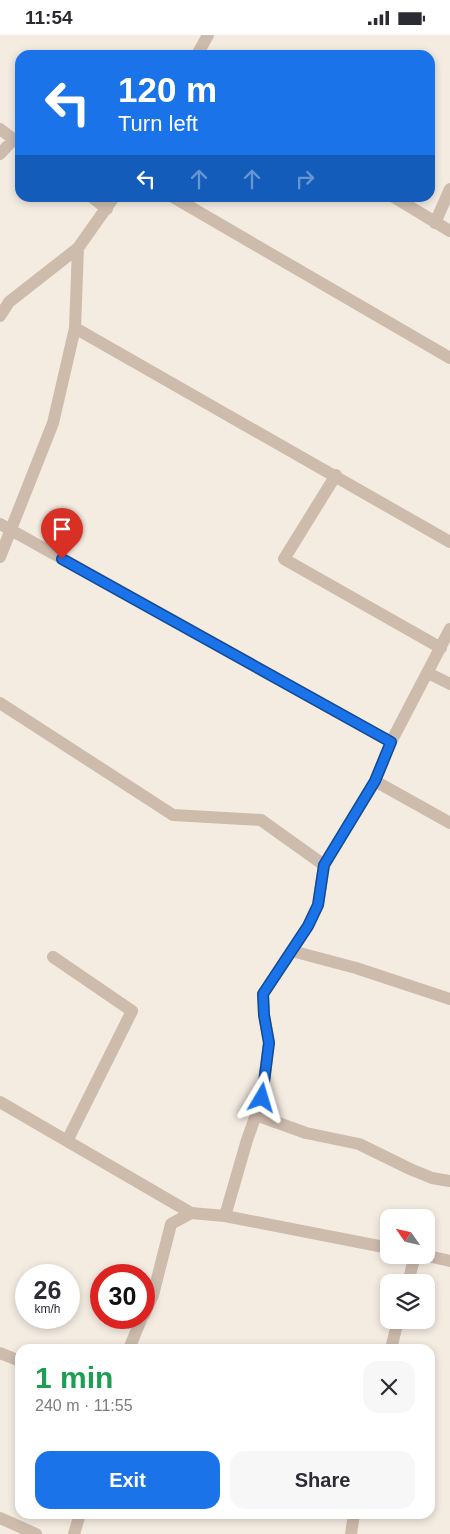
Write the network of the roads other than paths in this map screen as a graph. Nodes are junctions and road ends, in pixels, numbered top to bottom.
1 (208, 35) edge
2 (200, 50) edge
3 (0, 129) edge
4 (15, 140) edge
5 (15, 144) edge
6 (0, 155) edge
7 (450, 189) edge
8 (182, 202) edge
9 (402, 202) edge
10 (111, 203) edge
11 (435, 223) junction
12 (450, 231) edge
13 (78, 248) junction
14 (0, 316) edge
15 (75, 328) junction
16 (450, 358) edge
17 (336, 475) junction
18 (5, 527) edge
19 (450, 542) edge
20 (0, 557) edge
21 (450, 629) edge
22 (441, 648) junction
23 (428, 673) junction
24 (450, 684) edge
25 (0, 703) edge
26 (391, 742) junction
27 (375, 781) junction
28 (450, 823) edge
29 (324, 865) junction
30 (292, 951) junction
31 (53, 957) dead end
32 (450, 999) edge
33 (0, 1102) edge
34 (256, 1115) junction
35 (67, 1141) junction
36 (450, 1181) edge
37 (191, 1213) junction
38 (225, 1216) junction
39 (380, 1246) edge
40 (435, 1258) edge
41 (450, 1261) edge
42 (155, 1287) edge
43 (137, 1329) edge
44 (396, 1329) edge
45 (131, 1344) edge
46 (392, 1344) edge
47 (0, 1353) edge
48 (15, 1359) edge
49 (0, 1518) edge
50 (78, 1519) edge
51 (353, 1519) edge
52 (36, 1534) edge
53 (74, 1534) edge
54 (351, 1534) edge

1 - 2 street
3 - 4 street
5 - 6 street
7 - 11 street
8 - 16 street
9 - 11 street
10 - 13 street
11 - 12 street
13 - 14 street
13 - 15 street
15 - 17 street
15 - 18 street
17 - 19 street
17 - 22 street
18 - 20 street
18 - 26 street
21 - 22 street
22 - 23 street
23 - 24 street
23 - 26 street
25 - 29 street
26 - 27 street
27 - 28 street
27 - 29 street
29 - 30 street
30 - 32 street
30 - 34 street
31 - 35 street
33 - 35 street
34 - 36 street
34 - 38 street
35 - 37 street
37 - 38 street
37 - 42 street
38 - 39 street
40 - 41 street
43 - 45 street
44 - 46 street
47 - 48 street
49 - 52 street
50 - 53 street
51 - 54 street

